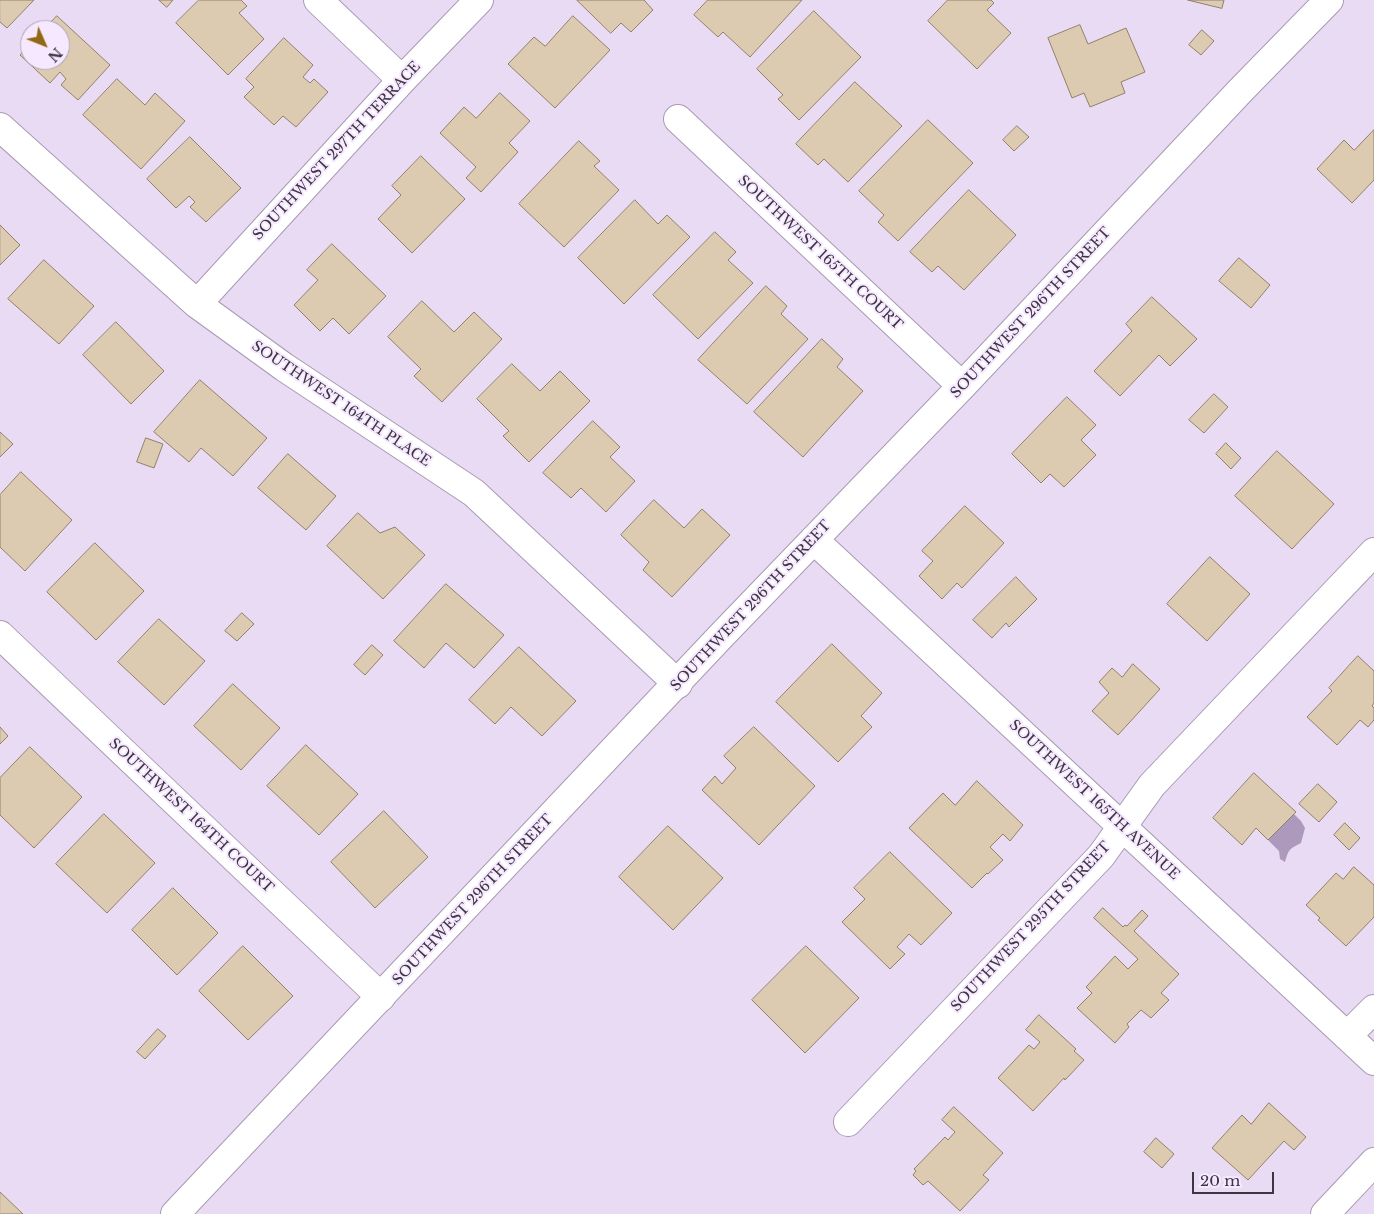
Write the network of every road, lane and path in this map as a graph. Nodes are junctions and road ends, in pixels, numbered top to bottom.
1 (318, 0) edge
2 (479, 0) edge
3 (1329, 0) edge
4 (402, 80) junction
5 (678, 119) dead end
6 (0, 127) edge
7 (197, 304) junction
8 (962, 386) junction
9 (814, 540) junction
10 (1374, 552) edge
11 (0, 635) edge
12 (678, 684) junction
13 (1122, 825) junction
14 (381, 997) junction
15 (1374, 1008) edge
16 (1347, 1036) junction
17 (1374, 1061) edge
18 (848, 1122) dead end
19 (1374, 1162) edge
20 (175, 1214) edge
21 (1325, 1214) edge

1 - 4 street
2 - 4 street, SOUTHWEST 297TH TERRACE
3 - 8 street, SOUTHWEST 296TH STREET
4 - 7 street, SOUTHWEST 297TH TERRACE
5 - 8 street, SOUTHWEST 165TH COURT
6 - 7 street, SOUTHWEST 164TH PLACE
7 - 12 street, SOUTHWEST 164TH PLACE
8 - 9 street, SOUTHWEST 296TH STREET
9 - 12 street, SOUTHWEST 296TH STREET
9 - 13 street, SOUTHWEST 165TH AVENUE
10 - 13 street, SOUTHWEST 295TH STREET
11 - 14 street, SOUTHWEST 164TH COURT
12 - 14 street, SOUTHWEST 296TH STREET
13 - 16 street, SOUTHWEST 165TH AVENUE
13 - 18 street, SOUTHWEST 295TH STREET
14 - 20 street, SOUTHWEST 296TH STREET
15 - 16 street
16 - 17 street, SOUTHWEST 165TH AVENUE
19 - 21 street

